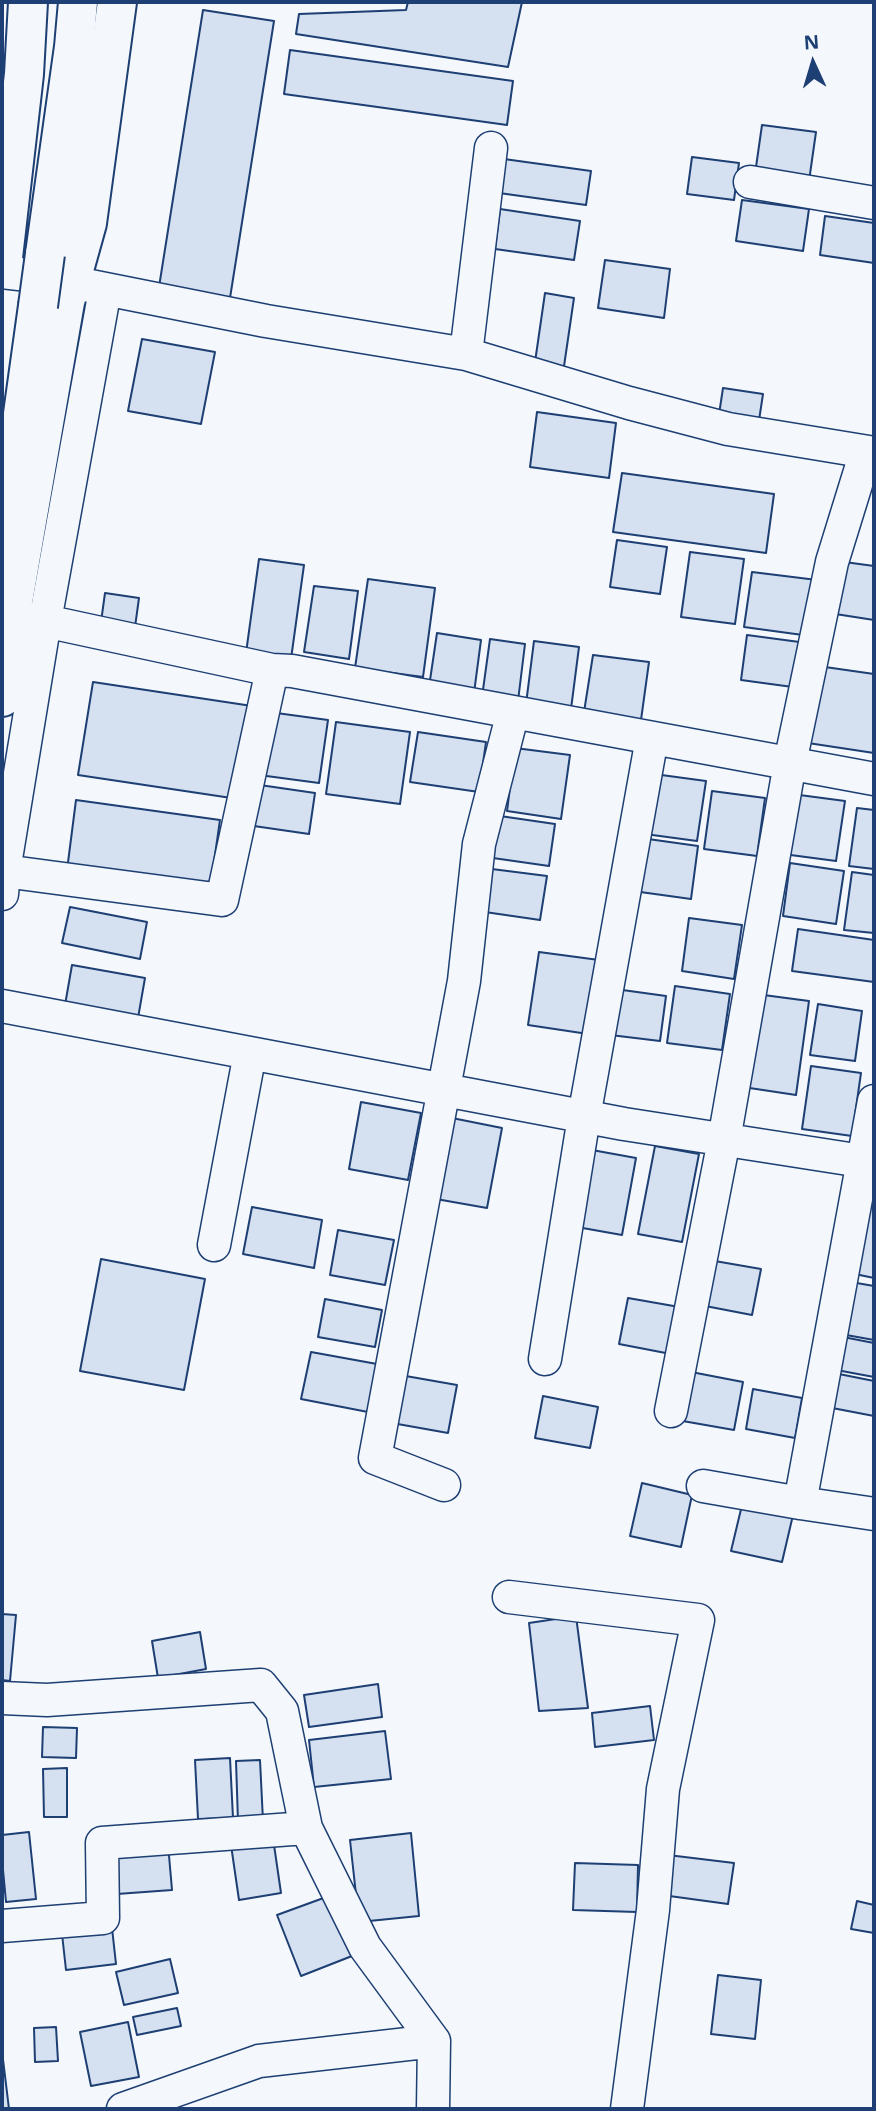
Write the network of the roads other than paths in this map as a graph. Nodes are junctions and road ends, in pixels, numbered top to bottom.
1 (28, 2) edge
2 (78, 2) edge
3 (117, 2) edge
4 (491, 148) dead end
5 (750, 182) dead end
6 (874, 203) edge
7 (3, 260) edge
8 (88, 286) junction
9 (466, 354) junction
10 (870, 452) edge
11 (2, 565) edge
12 (19, 620) edge
13 (272, 670) junction
14 (2, 697) edge
15 (513, 712) junction
16 (652, 738) junction
17 (790, 763) junction
18 (874, 779) edge
19 (3, 883) edge
20 (2, 1006) edge
21 (250, 1054) junction
22 (444, 1090) junction
23 (874, 1101) edge
24 (584, 1116) junction
25 (724, 1140) junction
26 (869, 1163) edge
27 (214, 1245) dead end
28 (545, 1359) dead end
29 (671, 1411) dead end
30 (444, 1485) dead end
31 (703, 1486) dead end
32 (800, 1503) junction
33 (874, 1514) edge
34 (509, 1597) dead end
35 (2, 1698) edge
36 (306, 1828) junction
37 (2, 1927) edge
38 (434, 2041) junction
39 (161, 2103) edge
40 (123, 2109) edge
41 (433, 2109) edge
42 (627, 2109) edge

1 - 7 highway
2 - 11 highway, bridge
3 - 8 highway
4 - 9 street
5 - 6 street
7 - 8 street
8 - 9 street
8 - 12 highway
9 - 10 street
10 - 17 street
12 - 13 street
12 - 14 highway
12 - 19 street
13 - 15 street
13 - 19 street
15 - 16 street
15 - 22 street
16 - 17 street
16 - 24 street
17 - 18 street
17 - 25 street
20 - 21 street
21 - 22 street
21 - 27 street
22 - 24 street
22 - 30 street
23 - 26 street
24 - 25 street
24 - 28 street
25 - 26 street
25 - 29 street
26 - 32 street
31 - 32 street
32 - 33 street
34 - 42 street
35 - 36 street
36 - 37 street
36 - 38 street
38 - 39 street
38 - 41 street
39 - 40 street

